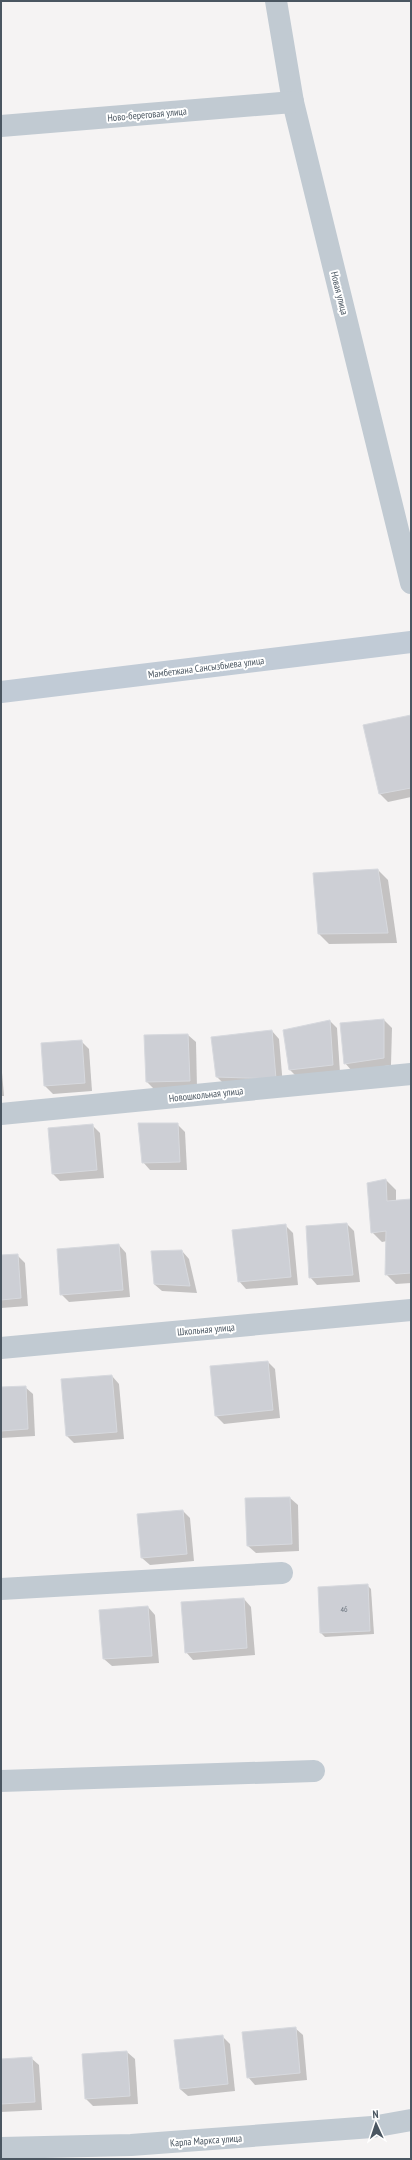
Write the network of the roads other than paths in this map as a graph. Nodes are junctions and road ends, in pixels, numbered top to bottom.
1 (276, 1) edge
2 (293, 102) junction
3 (1, 126) edge
4 (411, 583) edge
5 (411, 642) edge
6 (1, 692) edge
7 (411, 1074) edge
8 (1, 1114) edge
9 (411, 1310) edge
10 (1, 1348) edge
11 (282, 1573) dead end
12 (1, 1589) edge
13 (314, 1771) dead end
14 (1, 1781) edge
15 (411, 2120) edge
16 (1, 2148) edge

1 - 2 street, Новая улица
2 - 3 street, Ново-береговая улица
2 - 4 street, Новая улица
5 - 6 main road, Мамбетжана Сансызбыева улица
7 - 8 street, Новошкольная улица
9 - 10 street, Школьная улица
11 - 12 street
13 - 14 street
15 - 16 street, Карла Маркса улица

